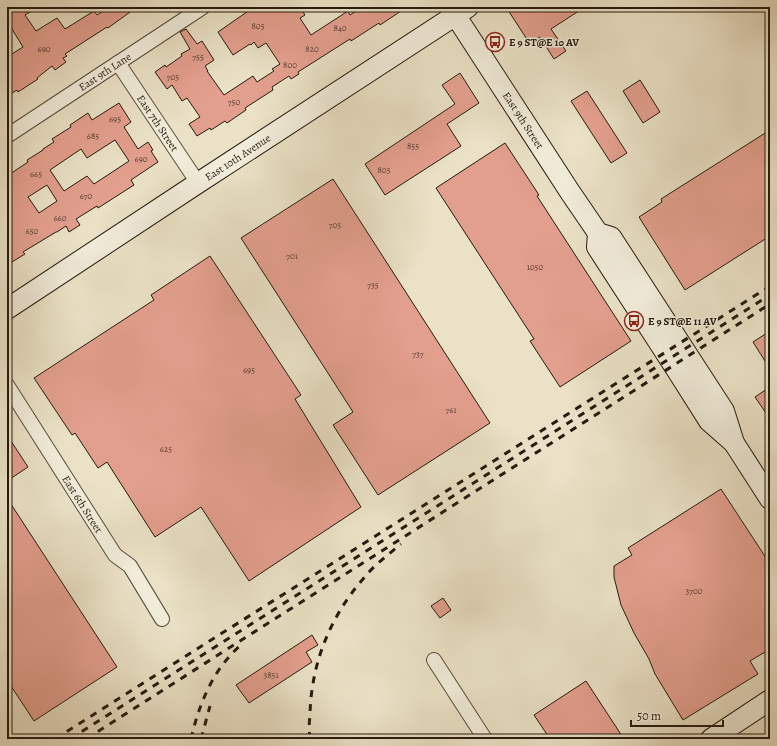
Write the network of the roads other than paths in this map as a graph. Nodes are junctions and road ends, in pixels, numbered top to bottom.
1 (203, 7) edge
2 (458, 10) edge
3 (118, 63) junction
4 (7, 136) edge
5 (198, 183) junction
6 (7, 309) edge
7 (7, 385) edge
8 (770, 499) edge
9 (162, 619) dead end
10 (434, 660) dead end
11 (770, 700) edge
12 (485, 739) edge
13 (710, 739) edge

1 - 3 street, East 9th Lane
2 - 5 street, East 10th Avenue
2 - 8 street, East 9th Street
3 - 4 street, East 9th Lane
3 - 5 street, East 7th Street
5 - 6 street, East 10th Avenue
7 - 9 street, East 6th Street
10 - 12 street
11 - 13 street

